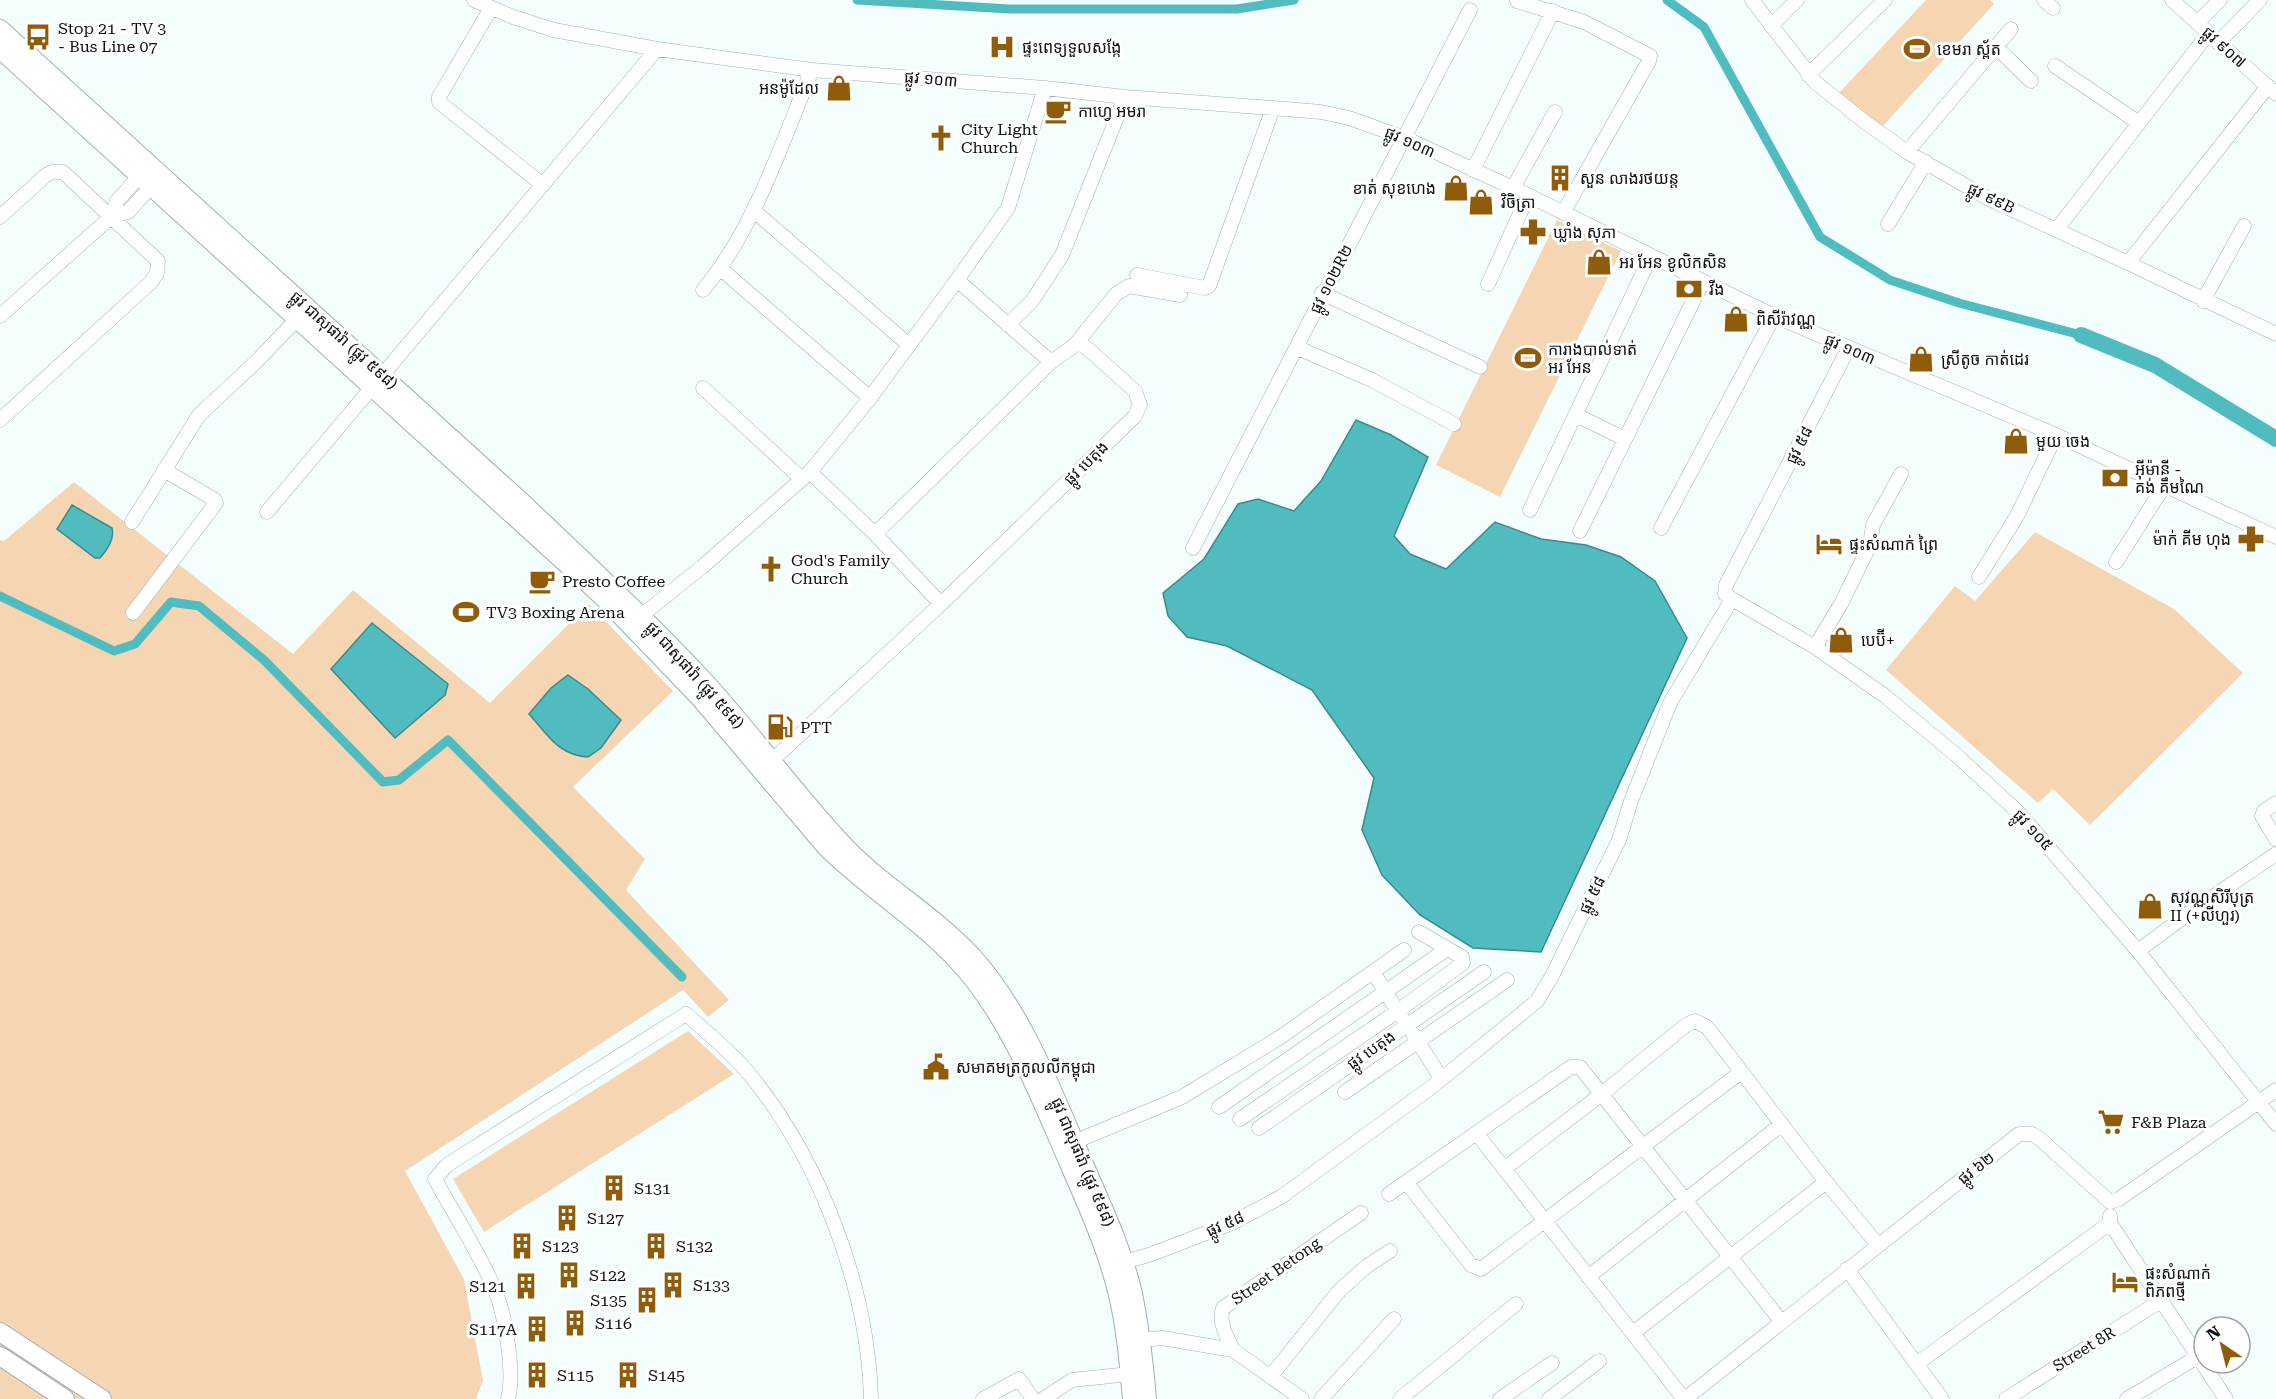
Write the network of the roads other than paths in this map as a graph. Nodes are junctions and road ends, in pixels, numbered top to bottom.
1 (474, 0) edge
2 (1752, 0) edge
3 (1797, 0) edge
4 (1885, 0) edge
5 (2172, 0) edge
6 (2220, 0) edge
7 (2260, 0) edge
8 (1516, 2) dead end
9 (491, 8) junction
10 (1470, 10) dead end
11 (1553, 11) junction
12 (2197, 23) junction
13 (1771, 26) junction
14 (0, 29) edge
15 (2011, 29) dead end
16 (2213, 38) junction
17 (1996, 47) junction
18 (0, 49) edge
19 (657, 49) junction
20 (2055, 66) dead end
21 (812, 70) junction
22 (1808, 75) junction
23 (2031, 81) dead end
24 (1046, 88) junction
25 (2272, 90) edge
26 (1125, 98) junction
27 (1273, 108) junction
28 (1555, 112) dead end
29 (2139, 123) junction
30 (1405, 138) junction
31 (1907, 152) junction
32 (1926, 162) junction
33 (1473, 170) junction
34 (151, 175) junction
35 (543, 185) junction
36 (1513, 188) junction
37 (1528, 196) junction
38 (753, 210) junction
39 (1563, 213) junction
40 (112, 216) junction
41 (0, 217) edge
42 (1888, 224) dead end
43 (2244, 226) dead end
44 (2057, 229) junction
45 (1651, 256) junction
46 (2128, 262) junction
47 (721, 269) junction
48 (261, 274) junction
49 (1137, 275) dead end
50 (957, 280) junction
51 (1703, 281) junction
52 (1488, 284) dead end
53 (703, 290) dead end
54 (1322, 293) junction
55 (1180, 295) dead end
56 (2203, 301) junction
57 (0, 316) edge
58 (1774, 316) junction
59 (298, 318) junction
60 (1008, 325) junction
61 (2276, 334) edge
62 (909, 345) junction
63 (1075, 345) junction
64 (1298, 348) junction
65 (1848, 349) junction
66 (1051, 362) junction
67 (1480, 367) dead end
68 (377, 380) junction
69 (703, 388) dead end
70 (870, 398) junction
71 (2, 414) edge
72 (1576, 415) junction
73 (1454, 424) dead end
74 (2056, 435) junction
75 (1625, 439) junction
76 (164, 470) junction
77 (1900, 474) dead end
78 (806, 475) junction
79 (2164, 486) junction
80 (1530, 510) dead end
81 (267, 512) dead end
82 (132, 522) dead end
83 (1661, 528) dead end
84 (1580, 531) dead end
85 (546, 534) junction
86 (875, 534) junction
87 (2276, 537) edge
88 (1192, 548) dead end
89 (2116, 562) dead end
90 (1979, 577) dead end
91 (1732, 600) junction
92 (941, 604) junction
93 (133, 613) dead end
94 (641, 616) junction
95 (1815, 647) junction
96 (766, 766) junction
97 (2276, 803) edge
98 (2276, 839) edge
99 (2276, 854) edge
100 (1419, 932) dead end
101 (1447, 949) junction
102 (1404, 950) dead end
103 (2138, 951) junction
104 (1373, 972) junction
105 (1484, 972) dead end
106 (1507, 980) dead end
107 (1385, 992) junction
108 (1398, 1011) junction
109 (1407, 1024) junction
110 (1417, 1041) junction
111 (1741, 1072) junction
112 (1441, 1078) junction
113 (2276, 1090) edge
114 (1345, 1092) dead end
115 (1603, 1093) junction
116 (1275, 1095) junction
117 (2259, 1101) junction
118 (1219, 1107) dead end
119 (1284, 1110) junction
120 (1240, 1119) dead end
121 (1782, 1124) junction
122 (2276, 1124) edge
123 (1258, 1128) dead end
124 (1477, 1134) junction
125 (1074, 1142) junction
126 (1644, 1146) junction
127 (1504, 1169) junction
128 (1406, 1182) junction
129 (1826, 1182) junction
130 (1389, 1194) dead end
131 (1686, 1201) junction
132 (2110, 1202) junction
133 (1361, 1213) dead end
134 (1545, 1221) junction
135 (2110, 1223) junction
136 (1878, 1245) junction
137 (1390, 1251) dead end
138 (1731, 1257) junction
139 (1124, 1262) junction
140 (1847, 1269) junction
141 (1588, 1277) junction
142 (2162, 1300) junction
143 (1516, 1304) dead end
144 (1394, 1319) dead end
145 (1781, 1321) junction
146 (0, 1332) edge
147 (1633, 1333) junction
148 (1141, 1340) junction
149 (2192, 1345) edge
150 (1233, 1350) junction
151 (0, 1356) edge
152 (44, 1360) junction
153 (2192, 1360) edge
154 (1599, 1361) dead end
155 (1552, 1363) dead end
156 (1918, 1363) junction
157 (1130, 1374) junction
158 (2210, 1375) edge
159 (32, 1377) junction
160 (1270, 1377) junction
161 (2223, 1398) edge
162 (65, 1399) edge
163 (102, 1399) edge
164 (508, 1399) edge
165 (872, 1399) edge
166 (983, 1399) edge
167 (1033, 1399) edge
168 (1042, 1399) edge
169 (1132, 1399) edge
170 (1147, 1399) edge
171 (1302, 1399) edge
172 (1321, 1399) edge
173 (1400, 1399) edge
174 (1500, 1399) edge
175 (1549, 1399) edge
176 (1684, 1399) edge
177 (1942, 1399) edge
178 (2006, 1399) edge
179 (2127, 1399) edge

1 - 9 street, ផ្លូវ ១០៣
2 - 13 street, ផ្លូវ ៩៩B
3 - 13 street
4 - 22 street
5 - 12 street, ផ្លូវ ៩០៧
6 - 12 street
7 - 16 street
8 - 11 street
9 - 19 street, ផ្លូវ ១០៣
9 - 35 street
10 - 30 street, ផ្លូវ ១០២R២
11 - 33 street
11 - 39 street
12 - 16 street, ផ្លូវ ៩០៧
13 - 22 street, ផ្លូវ ៩៩B
14 - 34 main road, ផ្លូវ ជាសុផារ៉ា (ផ្លូវ ៥៩៨)
15 - 17 street
16 - 25 street, ផ្លូវ ៩០៧
16 - 29 street
17 - 23 street
17 - 31 street
18 - 34 main road, ផ្លូវ ជាសុផារ៉ា (ផ្លូវ ៥៩៨)
19 - 21 street, ផ្លូវ ១០៣
19 - 35 street
20 - 29 street
21 - 24 street, ផ្លូវ ១០៣
21 - 38 street
22 - 31 street, ផ្លូវ ៩៩B
24 - 26 street, ផ្លូវ ១០៣
24 - 50 street
25 - 46 street
26 - 27 street, ផ្លូវ ១០៣
26 - 60 street
27 - 30 street, ផ្លូវ ១០៣
27 - 49 street
28 - 36 street
29 - 44 street
30 - 33 street, ផ្លូវ ១០៣
30 - 54 street, ផ្លូវ ១០២R២
31 - 32 street, ផ្លូវ ៩៩B
32 - 42 street
32 - 44 street, ផ្លូវ ៩៩B
33 - 36 street, ផ្លូវ ១០៣
34 - 40 street
34 - 48 main road, ផ្លូវ ជាសុផារ៉ា (ផ្លូវ ៥៩៨)
35 - 68 street
36 - 37 street, ផ្លូវ ១០៣
37 - 39 street, ផ្លូវ ១០៣
37 - 52 street
38 - 47 street
38 - 62 street
39 - 45 street, ផ្លូវ ១០៣
40 - 41 street
40 - 57 street
40 - 71 street
43 - 56 street
44 - 46 street, ផ្លូវ ៩៩B
45 - 51 street, ផ្លូវ ១០៣
45 - 72 street
46 - 56 street, ផ្លូវ ៩៩B
47 - 53 street
47 - 70 street
48 - 59 main road, ផ្លូវ ជាសុផារ៉ា (ផ្លូវ ៥៩៨)
48 - 68 main road, ផ្លូវ ជាសុផារ៉ា (ផ្លូវ ៥៩៨)
50 - 60 street
50 - 62 street
51 - 58 street, ផ្លូវ ១០៣
51 - 75 street
54 - 64 street, ផ្លូវ ១០២R២
54 - 67 street
55 - 63 street
56 - 61 street, ផ្លូវ ៩៩B
58 - 65 street, ផ្លូវ ១០៣
58 - 83 street
59 - 68 main road, ផ្លូវ ជាសុផារ៉ា (ផ្លូវ ៥៩៨)
59 - 76 street
60 - 66 street
62 - 70 street
63 - 66 street
63 - 92 street, ផ្លូវ បេតុង
64 - 73 street
64 - 88 street, ផ្លូវ ១០២R២
65 - 74 street, ផ្លូវ ១០៣
65 - 91 street, ផ្លូវ ៥៨
66 - 86 street
68 - 81 street
68 - 85 main road, ផ្លូវ ជាសុផារ៉ា (ផ្លូវ ៥៩៨)
69 - 78 street
70 - 78 street
72 - 75 street
72 - 80 street
74 - 79 street, ផ្លូវ ១០៣
74 - 90 street
75 - 84 street
76 - 82 street
76 - 93 street
77 - 95 street
78 - 86 street
78 - 94 street
79 - 87 street, ផ្លូវ ១០៣
79 - 89 street
85 - 94 main road, ផ្លូវ ជាសុផារ៉ា (ផ្លូវ ៥៩៨)
85 - 96 main road, ផ្លូវ ជាសុផារ៉ា (ផ្លូវ ៥៩៨)
86 - 92 street
91 - 95 street, ផ្លូវ ១០៥
91 - 112 street, ផ្លូវ ៥៨
92 - 96 street, ផ្លូវ បេតុង
94 - 96 main road, ផ្លូវ ជាសុផារ៉ា (ផ្លូវ ៥៩៨)
95 - 103 street, ផ្លូវ ១០៥
96 - 125 main road, ផ្លូវ ជាសុផារ៉ា (ផ្លូវ ៥៩៨)
96 - 157 main road, ផ្លូវ ជាសុផារ៉ា (ផ្លូវ ៥៩៨)
97 - 98 street
99 - 103 street
100 - 101 street
101 - 107 street
101 - 108 street
102 - 104 street
103 - 117 street, ផ្លូវ ១០៥
104 - 107 street
104 - 125 street
105 - 109 street, ផ្លូវ បេតុង
106 - 110 street
107 - 108 street
107 - 118 street
108 - 109 street
108 - 116 street
109 - 110 street
109 - 119 street, ផ្លូវ បេតុង
110 - 112 street
110 - 114 street
111 - 115 street
111 - 121 street
111 - 126 street
112 - 139 street, ផ្លូវ ៥៨
113 - 117 street
115 - 124 street
115 - 126 street
115 - 127 street
116 - 119 street
116 - 120 street
117 - 122 street, ផ្លូវ ១០៥
117 - 132 street
119 - 123 street, ផ្លូវ បេតុង
121 - 129 street
121 - 131 street
124 - 127 street
124 - 128 street
125 - 139 main road, ផ្លូវ ជាសុផារ៉ា (ផ្លូវ ៥៩៨)
126 - 131 street
126 - 134 street
127 - 134 street
128 - 130 street
128 - 134 street
129 - 136 street
129 - 138 street
131 - 138 street
131 - 141 street
132 - 135 street
132 - 136 street, ផ្លូវ ៦២
133 - 150 street, Street Betong
134 - 141 street
135 - 142 street
135 - 156 street
136 - 140 street, ផ្លូវ ៦២
137 - 160 street
138 - 145 street
138 - 147 street
139 - 148 main road, ផ្លូវ ជាសុផារ៉ា (ផ្លូវ ៥៩៨)
140 - 145 street, ផ្លូវ ៦២
140 - 156 street
141 - 147 street
142 - 149 street
142 - 178 street, Street 8R
143 - 173 street
144 - 172 street
145 - 176 street, ផ្លូវ ៦២
146 - 152 main road
147 - 176 street
148 - 150 street
148 - 170 main road, ផ្លូវ ជាសុផារ៉ា (ផ្លូវ ៥៩៨)
150 - 160 street
151 - 159 main road
152 - 159 main road
152 - 163 main road
153 - 179 street
154 - 175 street
155 - 174 street
156 - 177 street
157 - 168 street
157 - 169 main road, ផ្លូវ ជាសុផារ៉ា (ផ្លូវ ៥៩៨)
158 - 161 street
159 - 162 main road
160 - 171 street
164 - 165 street
166 - 167 street

